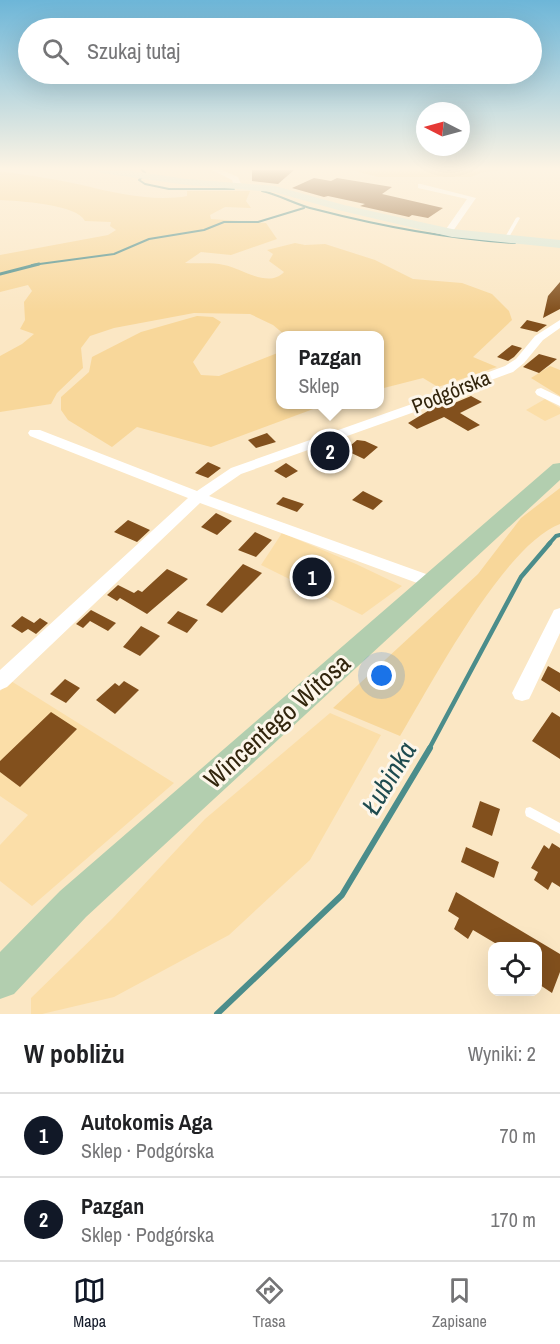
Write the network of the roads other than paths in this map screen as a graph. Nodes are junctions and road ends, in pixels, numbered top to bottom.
1 (383, 217) edge
2 (457, 217) edge
3 (518, 218) dead end
4 (448, 232) junction
5 (506, 239) junction
6 (560, 244) edge
7 (560, 323) edge
8 (541, 392) dead end
9 (560, 402) edge
10 (35, 433) dead end
11 (560, 469) edge
12 (198, 497) junction
13 (434, 583) junction
14 (560, 615) edge
15 (0, 682) edge
16 (522, 693) dead end
17 (530, 812) dead end
18 (560, 829) edge
19 (0, 980) edge

1 - 4 street
2 - 4 street
3 - 5 lane
4 - 5 street
5 - 6 street
7 - 12 street, Podgórska
8 - 9 street
10 - 12 street
11 - 13 main road, Wincentego Witosa
12 - 13 street
12 - 15 street, Podgórska
13 - 19 main road, Wincentego Witosa
14 - 16 street
17 - 18 lane

